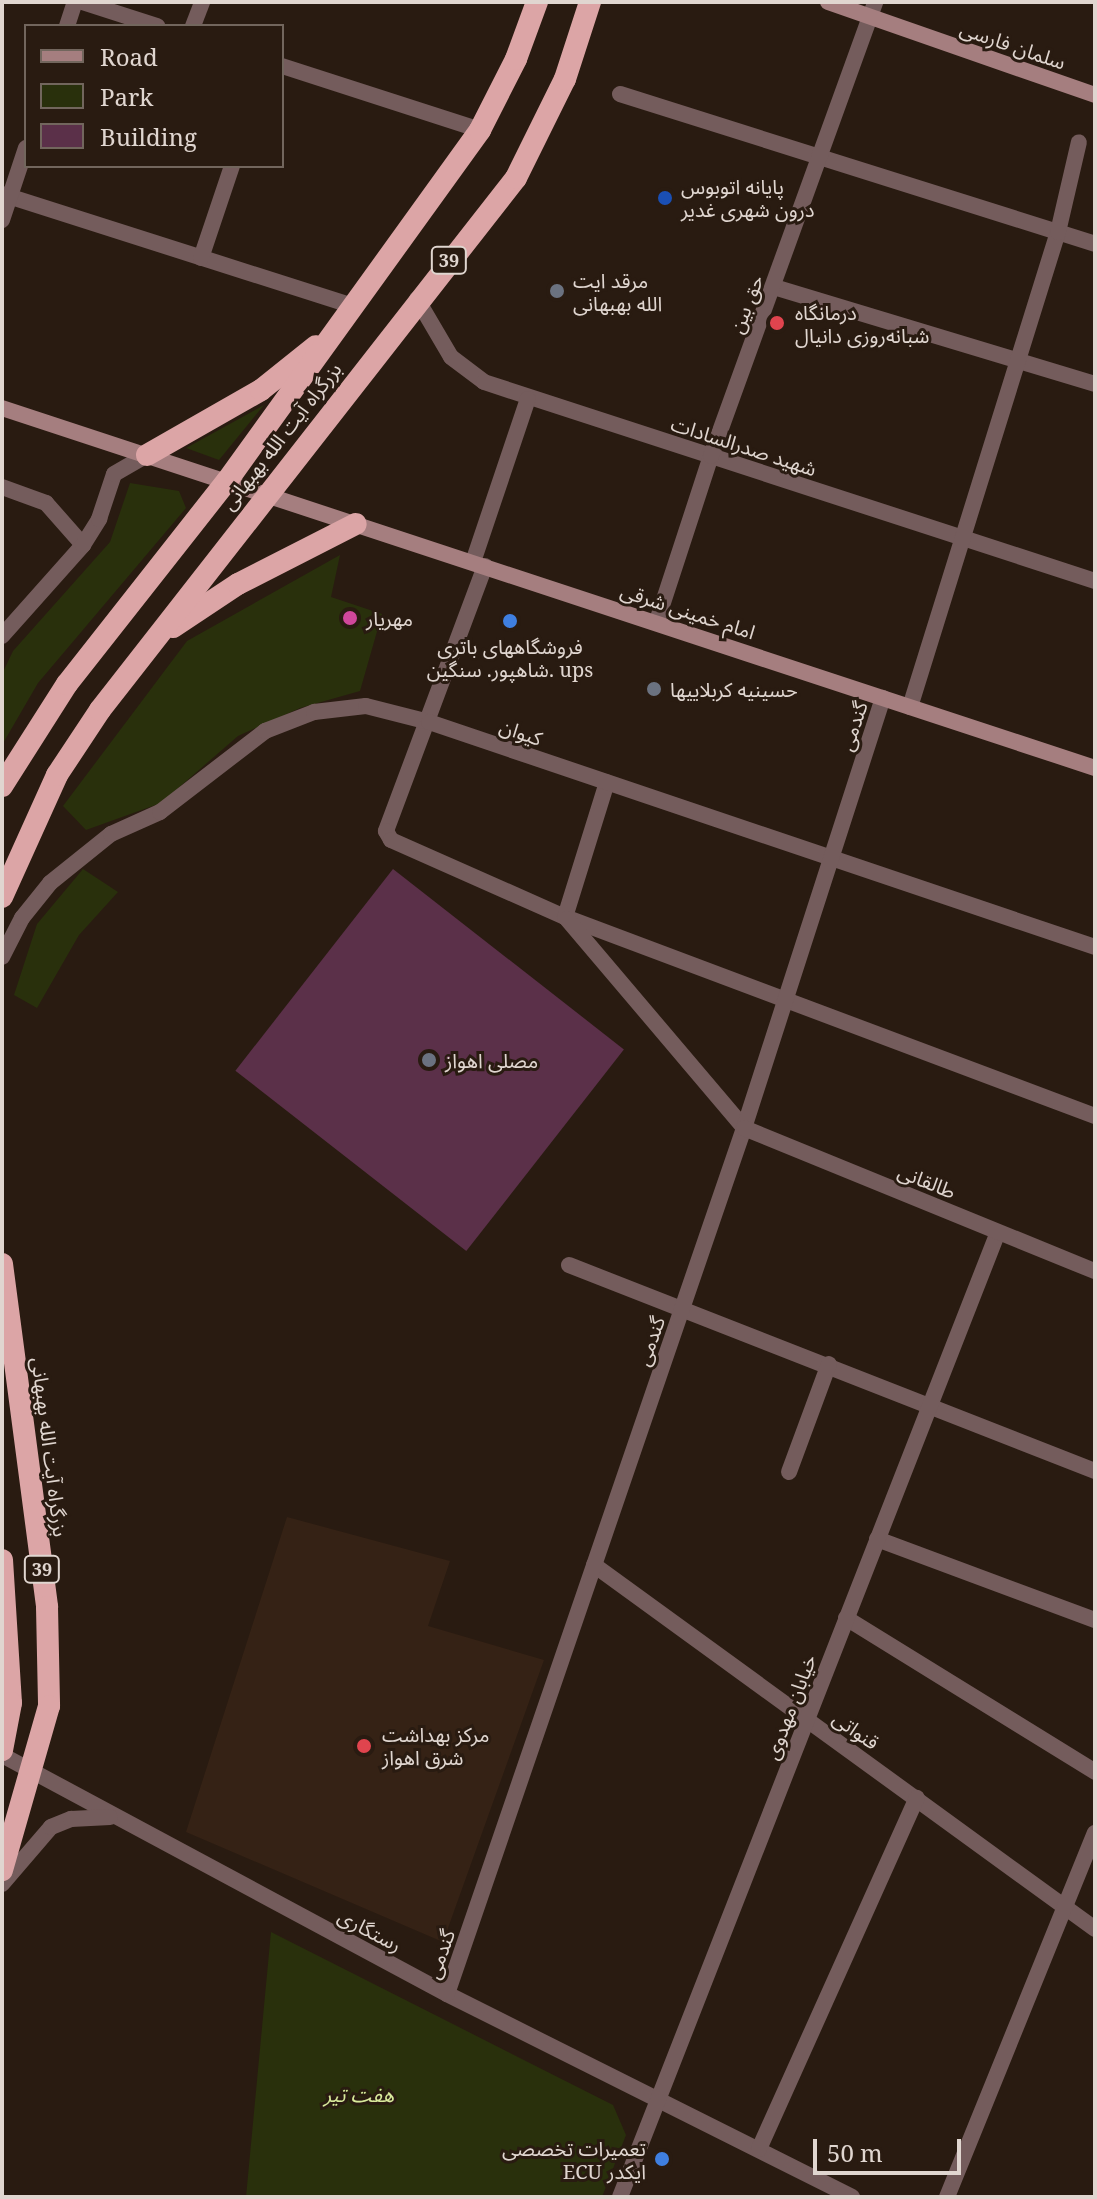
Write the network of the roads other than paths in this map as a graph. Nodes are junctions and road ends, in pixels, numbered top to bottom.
1 (75, 2) edge
2 (82, 2) edge
3 (202, 2) edge
4 (537, 2) edge
5 (590, 2) edge
6 (828, 2) edge
7 (873, 10) edge
8 (68, 24) edge
9 (151, 24) edge
10 (194, 24) edge
11 (284, 67) edge
12 (620, 94) dead end
13 (1095, 95) edge
14 (480, 130) junction
15 (1079, 142) dead end
16 (24, 153) edge
17 (823, 156) junction
18 (231, 168) edge
19 (6, 195) edge
20 (2, 220) edge
21 (1058, 232) junction
22 (1095, 244) edge
23 (201, 258) junction
24 (774, 287) junction
25 (417, 299) junction
26 (354, 306) junction
27 (336, 331) junction
28 (1018, 361) junction
29 (1095, 384) edge
30 (528, 399) junction
31 (2, 408) edge
32 (147, 455) junction
33 (711, 456) junction
34 (227, 481) junction
35 (2, 487) edge
36 (267, 494) junction
37 (356, 524) junction
38 (963, 538) junction
39 (83, 545) junction
40 (479, 564) junction
41 (1095, 581) edge
42 (657, 621) junction
43 (4, 629) edge
44 (142, 654) junction
45 (883, 698) junction
46 (910, 707) junction
47 (429, 722) junction
48 (1095, 768) edge
49 (607, 782) junction
50 (2, 786) edge
51 (831, 858) junction
52 (2, 897) edge
53 (565, 917) junction
54 (1095, 947) edge
55 (2, 957) edge
56 (786, 999) junction
57 (1095, 1116) edge
58 (744, 1128) junction
59 (998, 1232) junction
60 (2, 1264) edge
61 (569, 1265) dead end
62 (1095, 1271) edge
63 (683, 1306) junction
64 (829, 1364) junction
65 (930, 1405) junction
66 (1095, 1471) edge
67 (789, 1472) dead end
68 (877, 1539) junction
69 (2, 1560) edge
70 (594, 1565) junction
71 (47, 1607) junction
72 (9, 1610) junction
73 (846, 1618) junction
74 (1095, 1620) edge
75 (807, 1720) junction
76 (2, 1753) edge
77 (34, 1772) junction
78 (1095, 1772) edge
79 (917, 1798) junction
80 (112, 1816) junction
81 (1095, 1833) edge
82 (2, 1870) edge
83 (2, 1884) edge
84 (1065, 1907) junction
85 (1095, 1929) edge
86 (447, 1994) junction
87 (659, 2098) junction
88 (759, 2149) junction
89 (623, 2196) edge
90 (852, 2197) edge
91 (947, 2197) edge

1 - 8 street
2 - 9 street
3 - 10 street
4 - 14 highway, بزرگراه آیت الله بهبهانی / 39
5 - 25 highway, بزرگراه آیت الله بهبهانی / 39
6 - 7 main road, سلمان فارسی
7 - 13 main road, سلمان فارسی
7 - 17 street, حق بین
11 - 14 street
12 - 17 street
14 - 26 highway, بزرگراه آیت الله بهبهانی / 39
15 - 21 street
16 - 19 street
17 - 21 street
17 - 24 street, حق بین
18 - 23 street
19 - 20 street
19 - 23 street
21 - 22 street
21 - 28 street
23 - 26 street
24 - 28 street
24 - 33 street, حق بین
25 - 30 street, شهید صدرالسادات
25 - 36 highway, بزرگراه آیت الله بهبهانی / 39
26 - 27 highway, بزرگراه آیت الله بهبهانی / 39
27 - 32 highway
27 - 34 highway, بزرگراه آیت الله بهبهانی / 39
28 - 29 street
28 - 38 street
30 - 33 street, شهید صدرالسادات
30 - 40 street
31 - 32 main road
32 - 34 main road
32 - 39 street
33 - 38 street, شهید صدرالسادات
33 - 42 street, حق بین
34 - 36 main road, امام خمینی شرقی
34 - 50 highway, بزرگراه آیت الله بهبهانی / 39
35 - 39 street
36 - 37 main road, امام خمینی شرقی
36 - 44 highway, بزرگراه آیت الله بهبهانی / 39
37 - 40 main road, امام خمینی شرقی
37 - 44 highway
38 - 41 street, شهید صدرالسادات
38 - 46 street
39 - 43 street
40 - 42 main road, امام خمینی شرقی
40 - 47 street
42 - 45 main road, امام خمینی شرقی
44 - 52 highway, بزرگراه آیت الله بهبهانی / 39
45 - 46 main road, امام خمینی شرقی
45 - 51 street, گندمی
46 - 48 main road, امام خمینی شرقی
47 - 49 street, کیوان
47 - 53 street
47 - 55 street, کیوان
49 - 51 street, کیوان
49 - 53 street
51 - 54 street, کیوان
51 - 56 street, گندمی
53 - 56 street
53 - 58 street
56 - 57 street
56 - 58 street, گندمی
58 - 59 street, طالقانی
58 - 63 street, گندمی
59 - 62 street, طالقانی
59 - 65 street, خیابان مهدوی
60 - 71 highway, بزرگراه آیت الله بهبهانی / 39
61 - 63 street
63 - 64 street
63 - 70 street, گندمی
64 - 65 street
64 - 67 street
65 - 66 street
65 - 68 street, خیابان مهدوی
68 - 73 street, خیابان مهدوی
68 - 74 street
69 - 72 highway, 39
70 - 75 street, قنواتی
70 - 86 street, گندمی
71 - 72 highway, 39
71 - 77 highway, بزرگراه آیت الله بهبهانی / 39
72 - 76 highway, 39
73 - 75 street, خیابان مهدوی
73 - 78 street
75 - 79 street, قنواتی
75 - 87 street, خیابان مهدوی
76 - 77 street, رستگاری
77 - 80 street, رستگاری
77 - 82 highway, بزرگراه آیت الله بهبهانی / 39
79 - 84 street, قنواتی
79 - 88 street
80 - 83 street
80 - 86 street, رستگاری
81 - 84 street
84 - 85 street, قنواتی
84 - 91 street
86 - 87 street, رستگاری
87 - 88 street, رستگاری
87 - 89 street, خیابان مهدوی
88 - 90 street, رستگاری

